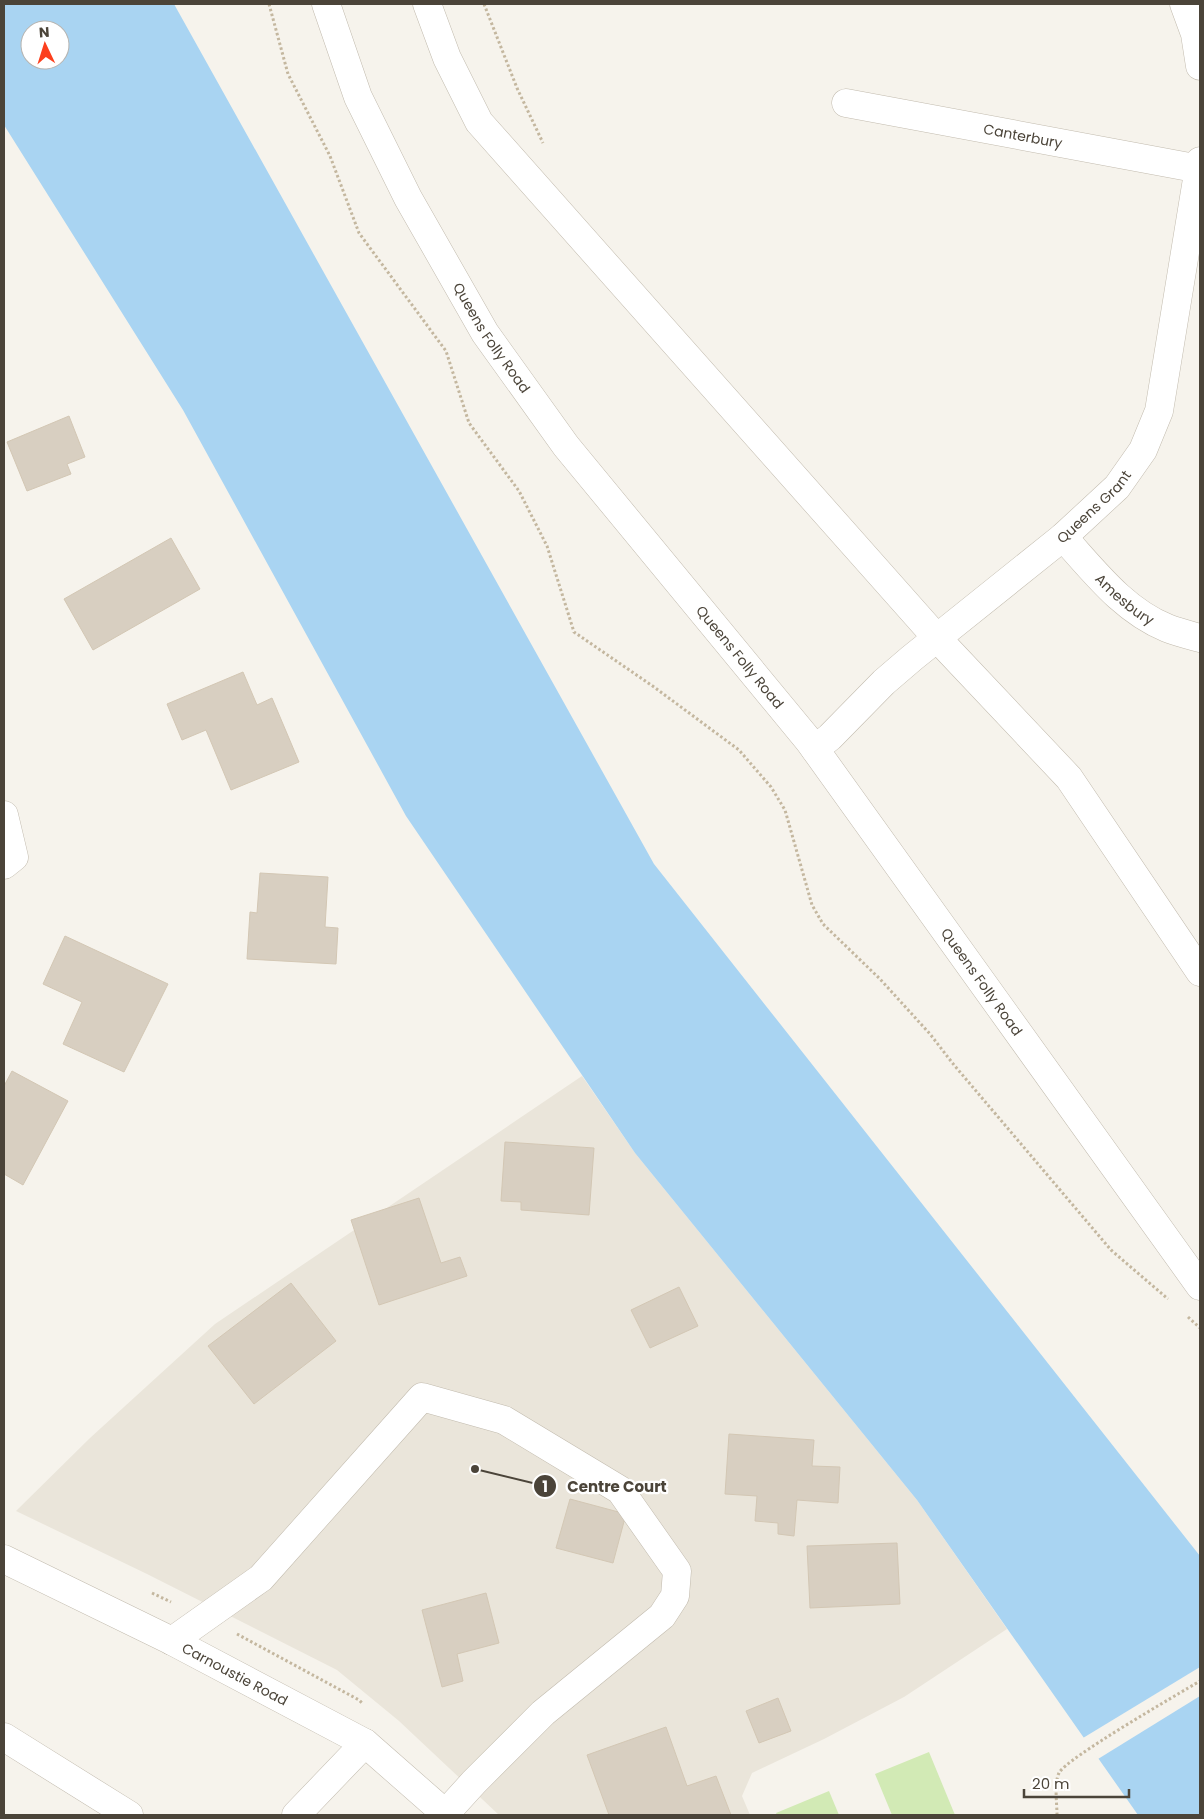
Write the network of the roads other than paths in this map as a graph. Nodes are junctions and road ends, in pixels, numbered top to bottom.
1 (326, 4) edge
2 (427, 4) edge
3 (1184, 4) edge
4 (1200, 66) edge
5 (846, 103) dead end
6 (1200, 166) edge
7 (1063, 537) junction
8 (936, 637) junction
9 (1200, 638) edge
10 (815, 749) junction
11 (4, 815) edge
12 (4, 865) edge
13 (1200, 972) edge
14 (1200, 1286) edge
15 (4, 1560) edge
16 (172, 1641) junction
17 (4, 1737) edge
18 (365, 1743) junction
19 (446, 1814) edge
20 (129, 1815) edge
21 (296, 1815) edge

1 - 10 street, Queens Folly Road
2 - 8 street
3 - 4 street
5 - 6 street, Canterbury
6 - 7 street, Queens Grant
7 - 8 street, Queens Grant
7 - 9 street, Amesbury
8 - 10 street, Queens Grant
8 - 13 street
10 - 14 street, Queens Folly Road
11 - 12 street
15 - 16 street, Carnoustie Road
16 - 18 street, Carnoustie Road
16 - 19 street
17 - 20 street
18 - 19 street, Carnoustie Road
18 - 21 street

